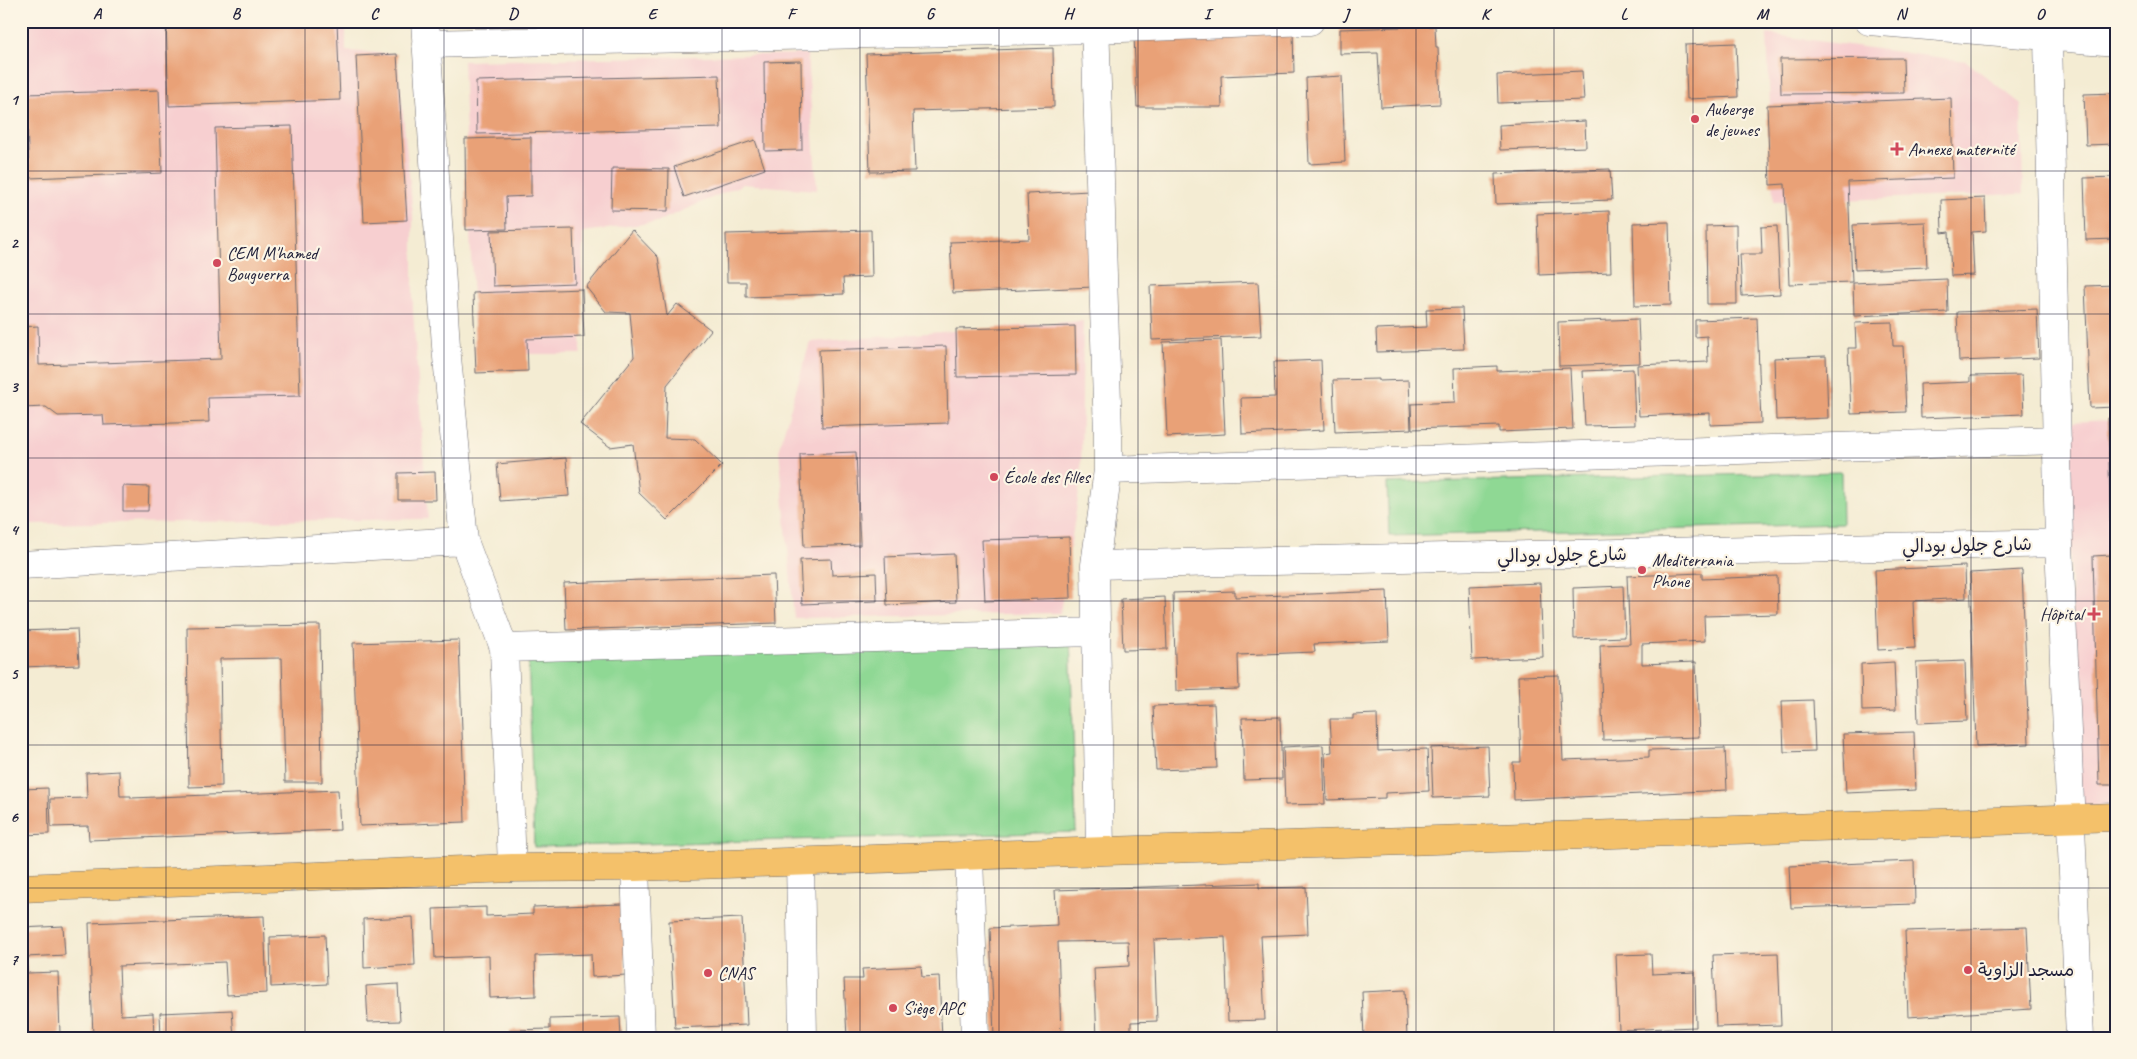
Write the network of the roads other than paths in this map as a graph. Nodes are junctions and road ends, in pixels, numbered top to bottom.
1 (1310, 21) edge
2 (1869, 21) edge
3 (1095, 25) edge
4 (426, 33) edge
5 (2048, 37) junction
6 (2116, 42) edge
7 (2057, 440) junction
8 (1108, 470) junction
9 (464, 541) junction
10 (2059, 543) junction
11 (21, 565) edge
12 (1095, 565) junction
13 (1095, 632) junction
14 (504, 648) junction
15 (2116, 817) edge
16 (2071, 820) junction
17 (1100, 850) junction
18 (969, 855) junction
19 (800, 860) junction
20 (635, 867) junction
21 (512, 868) junction
22 (21, 888) edge
23 (641, 1038) edge
24 (803, 1038) edge
25 (975, 1038) edge
26 (2080, 1038) edge

1 - 3 street
2 - 5 street
3 - 4 street
3 - 8 street
4 - 9 street
5 - 6 street
5 - 7 street
7 - 8 street
7 - 10 street
8 - 12 street
9 - 11 street
9 - 14 street
10 - 12 street, شارع جلول بودالي
10 - 16 street
12 - 13 street
13 - 14 street
13 - 17 street
14 - 21 street
15 - 16 main road
16 - 17 main road
16 - 26 street
17 - 18 main road
18 - 19 main road
18 - 25 street
19 - 20 main road
19 - 24 street
20 - 21 main road
20 - 23 street
21 - 22 main road

